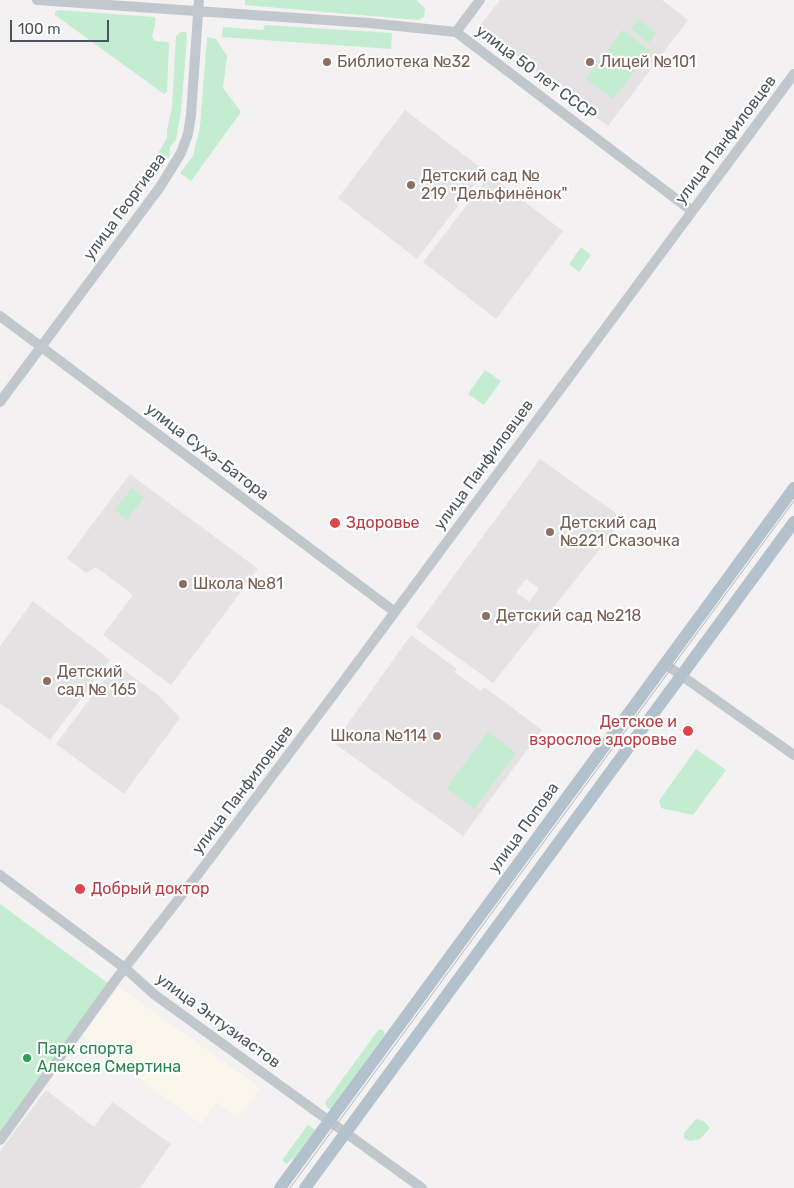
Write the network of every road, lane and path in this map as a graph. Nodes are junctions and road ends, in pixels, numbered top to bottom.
1 (37, 0) edge
2 (199, 0) edge
3 (480, 0) edge
4 (198, 11) junction
5 (456, 32) junction
6 (794, 74) edge
7 (692, 211) junction
8 (0, 316) edge
9 (41, 347) junction
10 (0, 402) edge
11 (794, 488) edge
12 (794, 522) edge
13 (395, 612) junction
14 (665, 664) junction
15 (681, 676) junction
16 (794, 754) edge
17 (0, 875) edge
18 (126, 969) junction
19 (329, 1121) junction
20 (345, 1133) junction
21 (0, 1140) edge
22 (280, 1188) edge
23 (305, 1188) edge
24 (422, 1188) edge

1 - 4 street, улица 50 лет СССР
2 - 4 street, улица Георгиева
3 - 5 street
4 - 5 street, улица 50 лет СССР
4 - 9 street, улица Георгиева
5 - 7 street, улица 50 лет СССР
6 - 7 street, улица Панфиловцев
7 - 13 street, улица Панфиловцев
8 - 9 street, улица Сухэ-Батора
9 - 10 street, улица Георгиева
9 - 13 street, улица Сухэ-Батора
11 - 14 main road, улица Попова
12 - 15 main road
13 - 18 street, улица Панфиловцев
14 - 15 street
14 - 19 main road, улица Попова
15 - 16 street
15 - 20 main road
17 - 18 street, улица Энтузиастов
18 - 19 street, улица Энтузиастов
18 - 21 street, улица Панфиловцев
19 - 20 street, улица Энтузиастов
19 - 22 main road, улица Попова
20 - 23 main road
20 - 24 street, улица Энтузиастов

